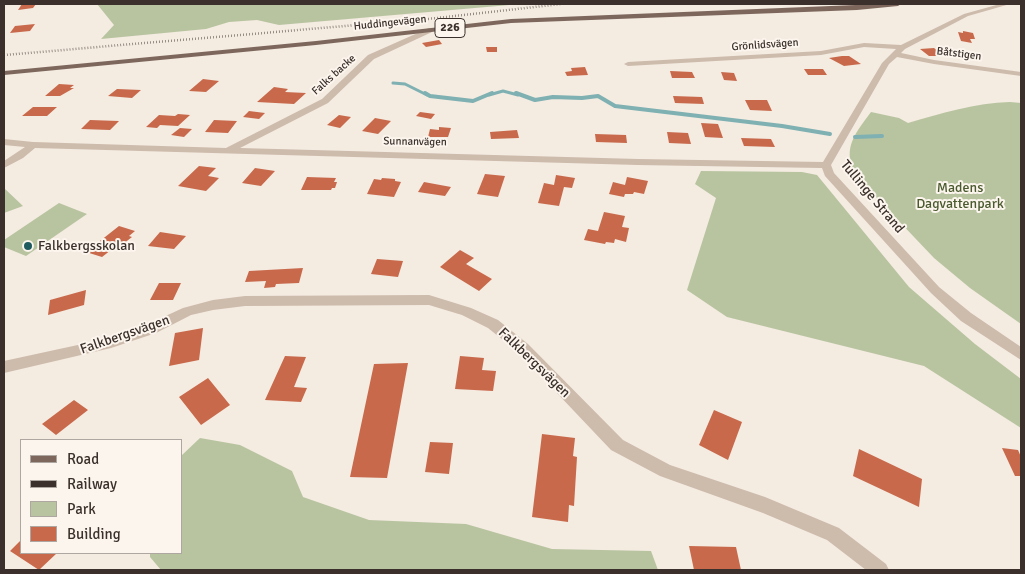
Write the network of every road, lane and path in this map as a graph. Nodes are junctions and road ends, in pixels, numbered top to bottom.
1 (898, 4) edge
2 (1007, 4) edge
3 (429, 30) junction
4 (902, 47) junction
5 (895, 54) junction
6 (628, 64) dead end
7 (4, 73) edge
8 (1021, 74) edge
9 (4, 142) edge
10 (33, 145) junction
11 (228, 150) junction
12 (4, 165) edge
13 (826, 165) junction
14 (1021, 354) edge
15 (4, 367) edge
16 (880, 570) edge

1 - 3 main road, Huddingevägen / 226
2 - 4 street, Tullinge Strand
3 - 7 main road, Huddingevägen / 226
3 - 11 street, Falks backe
4 - 5 street, Tullinge Strand
4 - 6 street, Grönlidsvägen
5 - 8 street, Båtstigen
5 - 13 street, Tullinge Strand
9 - 10 street, Sunnanvägen
10 - 11 street, Sunnanvägen
10 - 12 street
11 - 13 street, Sunnanvägen
13 - 14 street, Tullinge Strand
15 - 16 street, Falkbergsvägen

